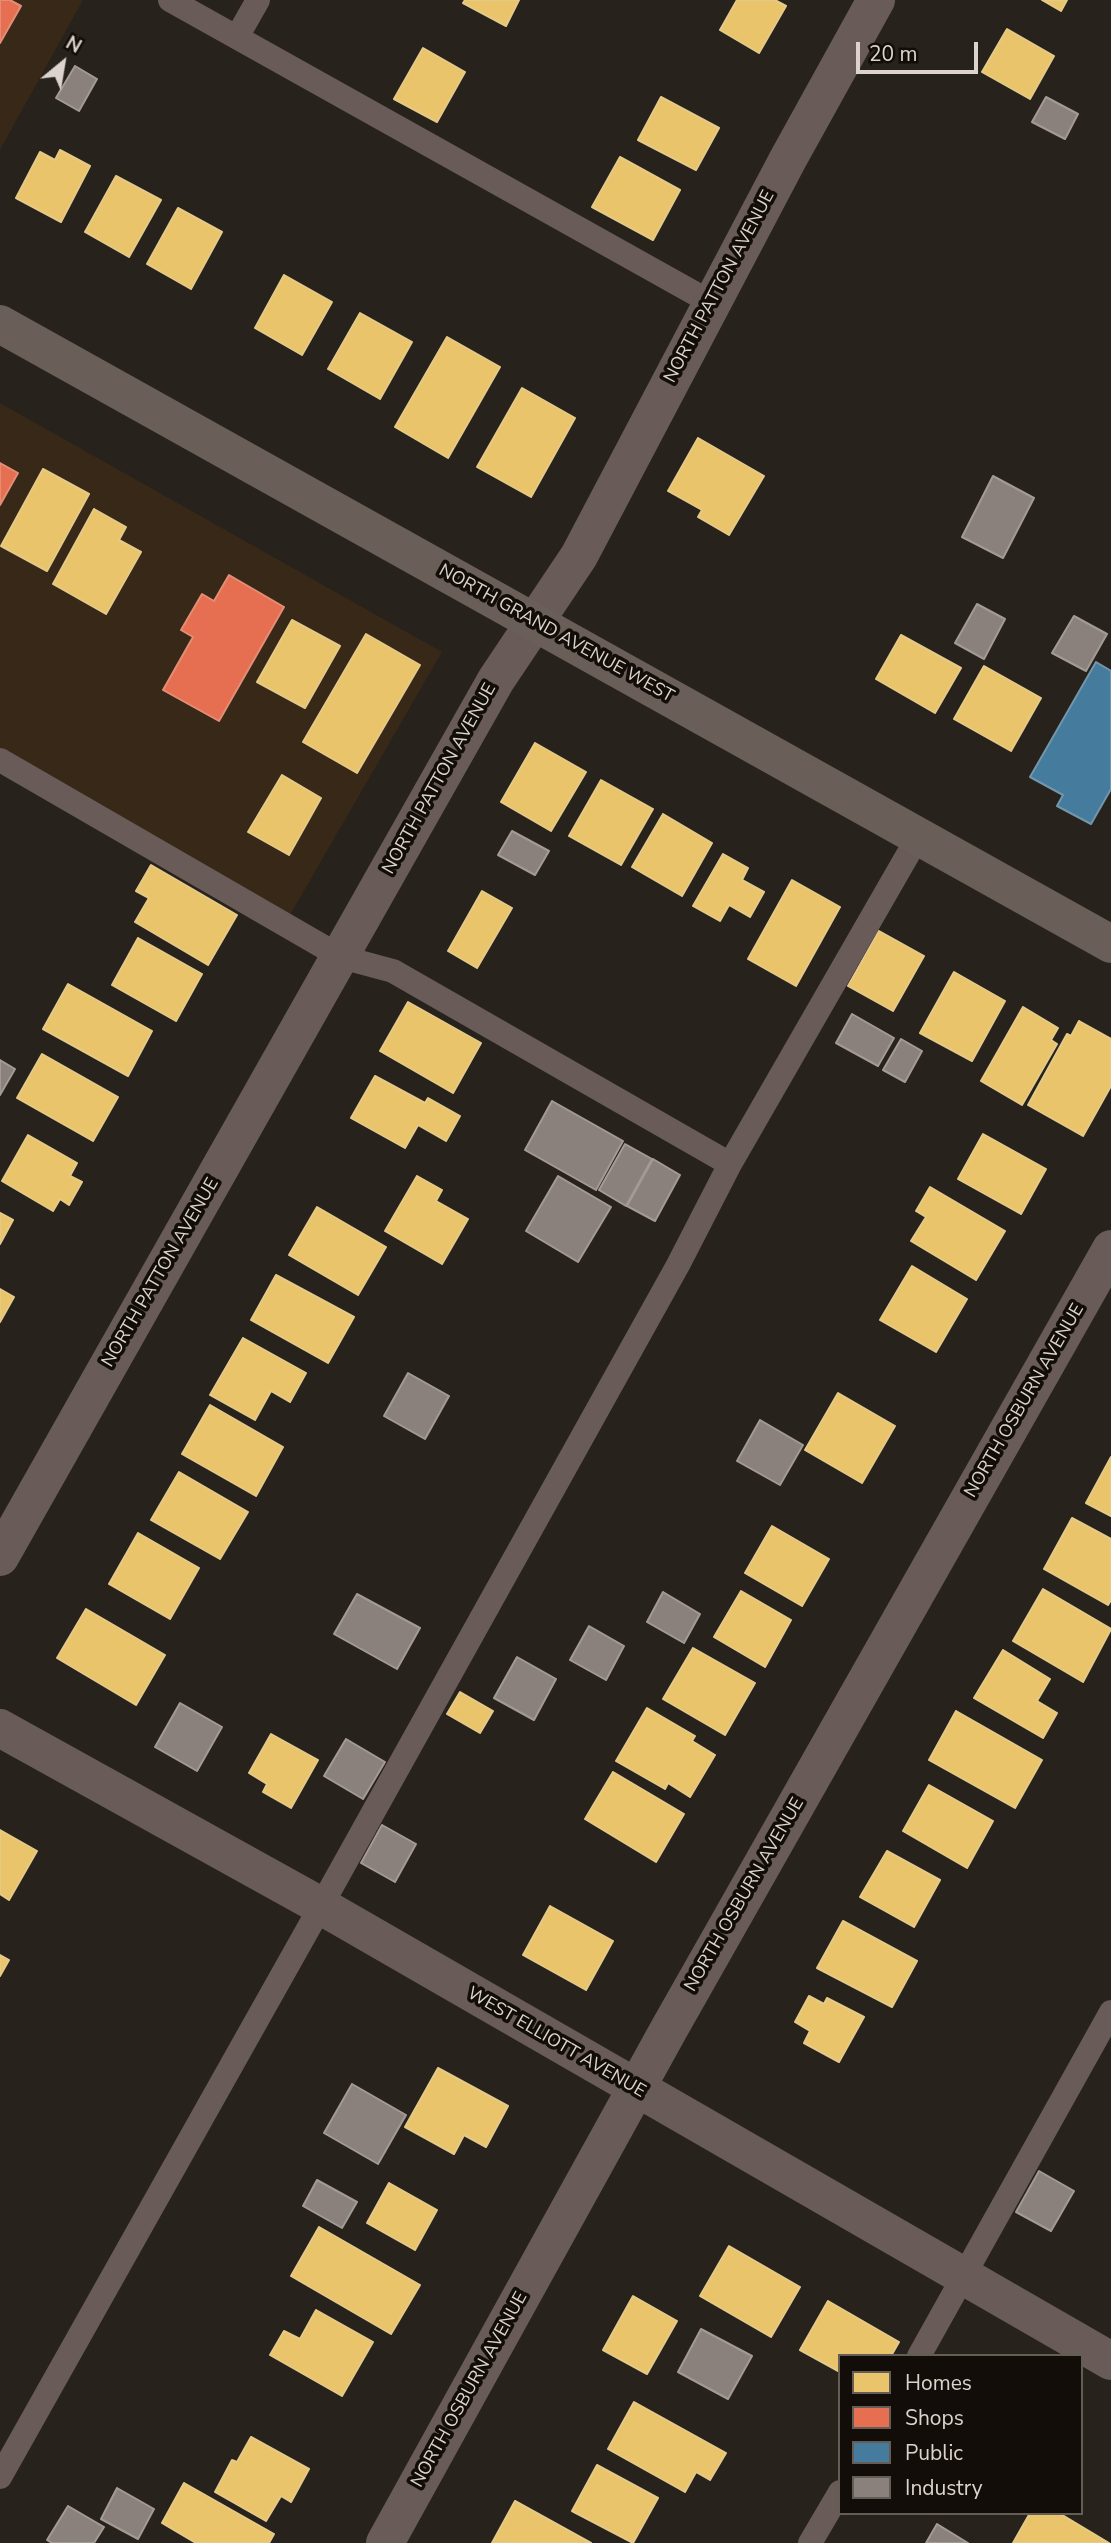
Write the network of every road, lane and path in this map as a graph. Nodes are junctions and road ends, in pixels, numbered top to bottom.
1 (170, 0) edge
2 (258, 0) edge
3 (876, 0) edge
4 (237, 37) junction
5 (712, 303) junction
6 (0, 324) edge
7 (536, 623) junction
8 (0, 760) edge
9 (918, 837) junction
10 (1107, 934) edge
11 (341, 957) junction
12 (730, 1164) junction
13 (1111, 1249) edge
14 (0, 1557) edge
15 (0, 1728) edge
16 (321, 1906) junction
17 (1111, 2012) edge
18 (636, 2089) junction
19 (964, 2276) junction
20 (920, 2354) edge
21 (1111, 2361) edge
22 (0, 2477) edge
23 (838, 2495) edge
24 (385, 2543) edge
25 (810, 2543) edge

1 - 4 lane
2 - 4 lane
3 - 5 street, NORTH PATTON AVENUE
4 - 5 lane
5 - 7 street, NORTH PATTON AVENUE
6 - 7 main road, NORTH GRAND AVENUE WEST
7 - 9 main road, NORTH GRAND AVENUE WEST
7 - 11 street, NORTH PATTON AVENUE
8 - 11 lane
9 - 10 main road, NORTH GRAND AVENUE WEST
9 - 12 lane
11 - 12 lane
11 - 14 street, NORTH PATTON AVENUE
12 - 16 lane
13 - 18 street, NORTH OSBURN AVENUE
15 - 16 street, WEST ELLIOTT AVENUE
16 - 18 street, WEST ELLIOTT AVENUE
16 - 22 lane
17 - 19 lane
18 - 19 street, WEST ELLIOTT AVENUE
18 - 24 street, NORTH OSBURN AVENUE
19 - 20 lane
19 - 21 street, WEST ELLIOTT AVENUE
23 - 25 lane

